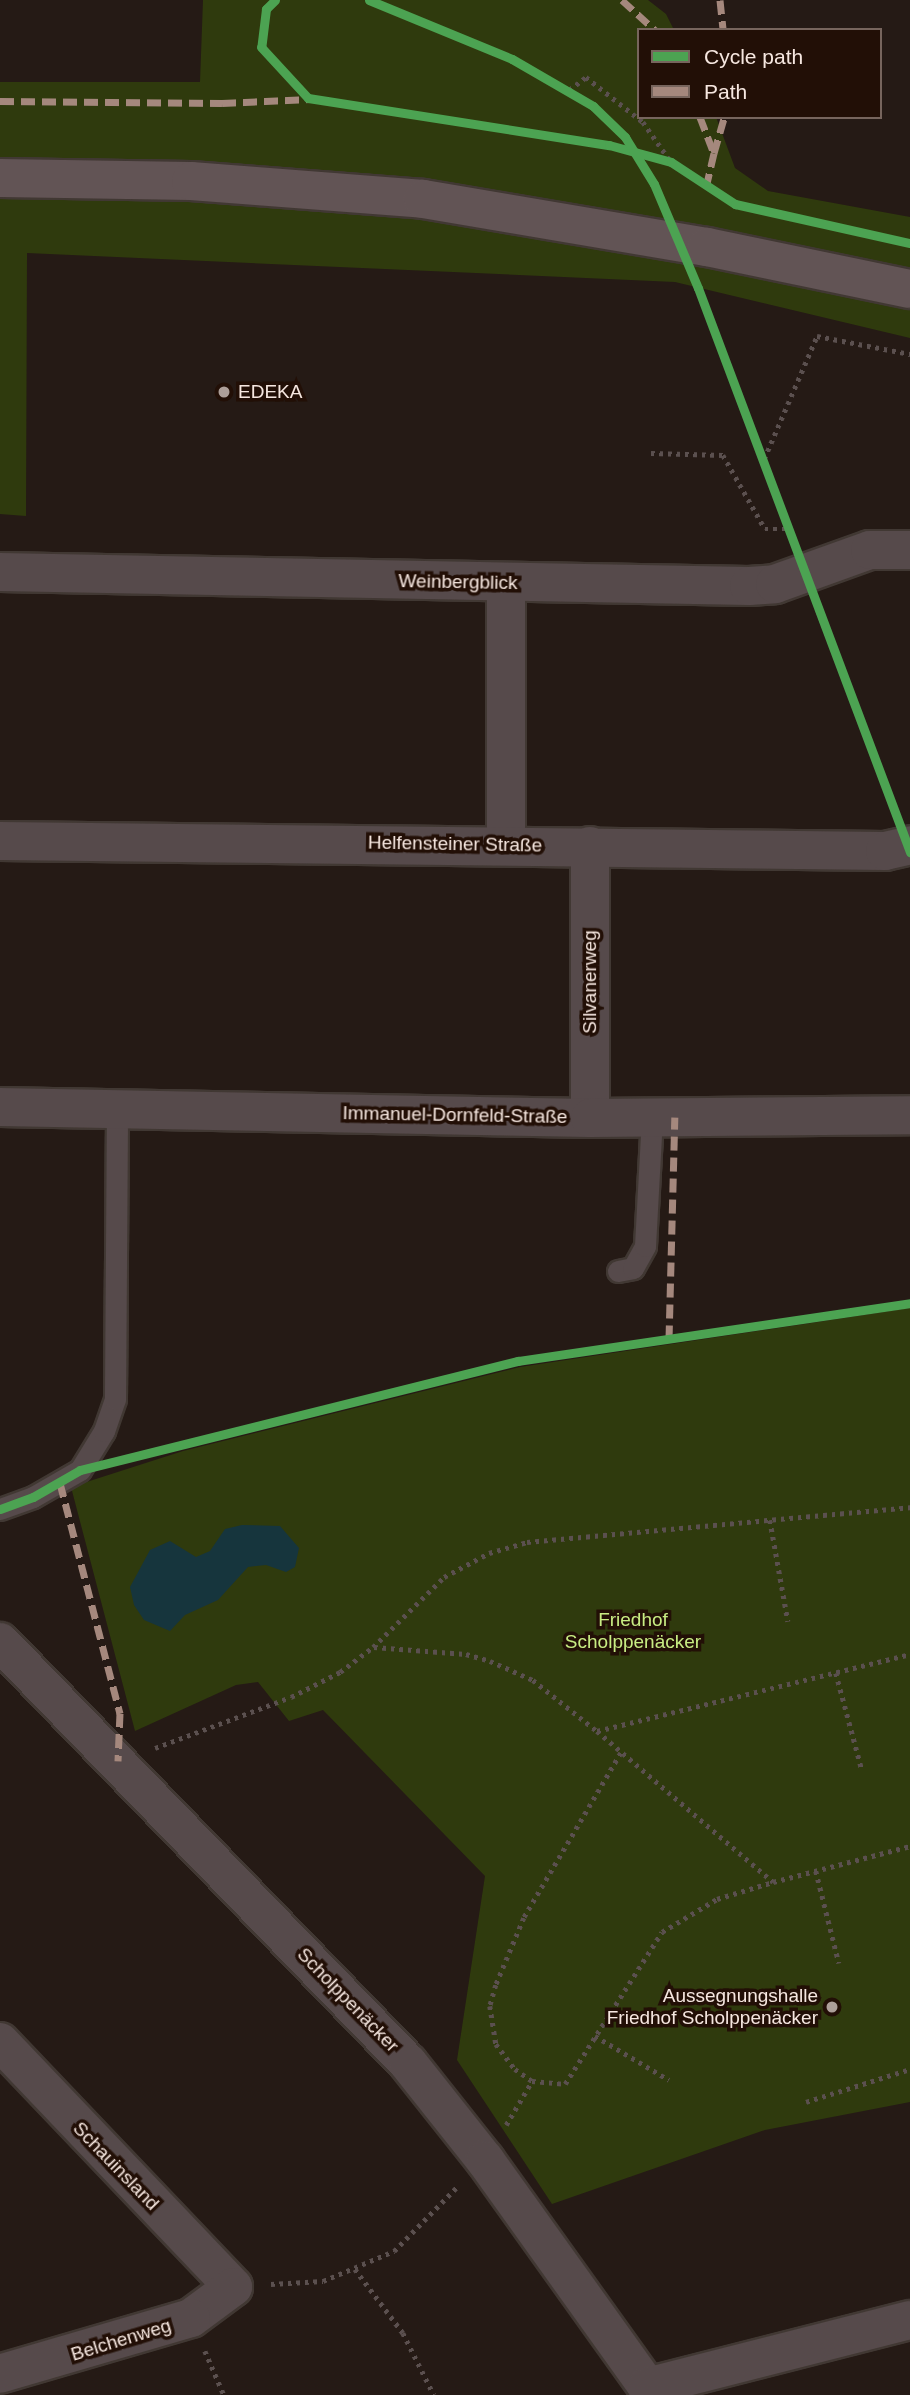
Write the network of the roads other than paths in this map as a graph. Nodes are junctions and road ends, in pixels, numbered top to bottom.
1 (0, 178) edge
2 (910, 289) edge
3 (910, 550) edge
4 (0, 572) edge
5 (506, 583) junction
6 (0, 841) edge
7 (506, 845) junction
8 (909, 845) edge
9 (590, 846) junction
10 (0, 1107) edge
11 (117, 1107) junction
12 (910, 1115) edge
13 (652, 1117) junction
14 (590, 1118) junction
15 (618, 1271) dead end
16 (0, 1509) edge
17 (0, 1642) edge
18 (0, 2042) edge
19 (233, 2287) joint
20 (910, 2320) edge
21 (0, 2374) edge
22 (650, 2391) edge

1 - 2 main road
3 - 5 street, Weinbergblick
4 - 5 street, Weinbergblick
5 - 7 street
6 - 7 street, Helfensteiner Straße
7 - 9 street, Helfensteiner Straße
8 - 9 street, Helfensteiner Straße
9 - 14 street, Silvanerweg
10 - 11 street, Immanuel-Dornfeld-Straße
11 - 14 street, Immanuel-Dornfeld-Straße
11 - 16 lane
12 - 13 street, Immanuel-Dornfeld-Straße
13 - 14 street, Immanuel-Dornfeld-Straße
13 - 15 lane
17 - 22 street, Scholppenäcker
18 - 19 street, Schauinsland
19 - 21 street, Belchenweg
20 - 22 street

